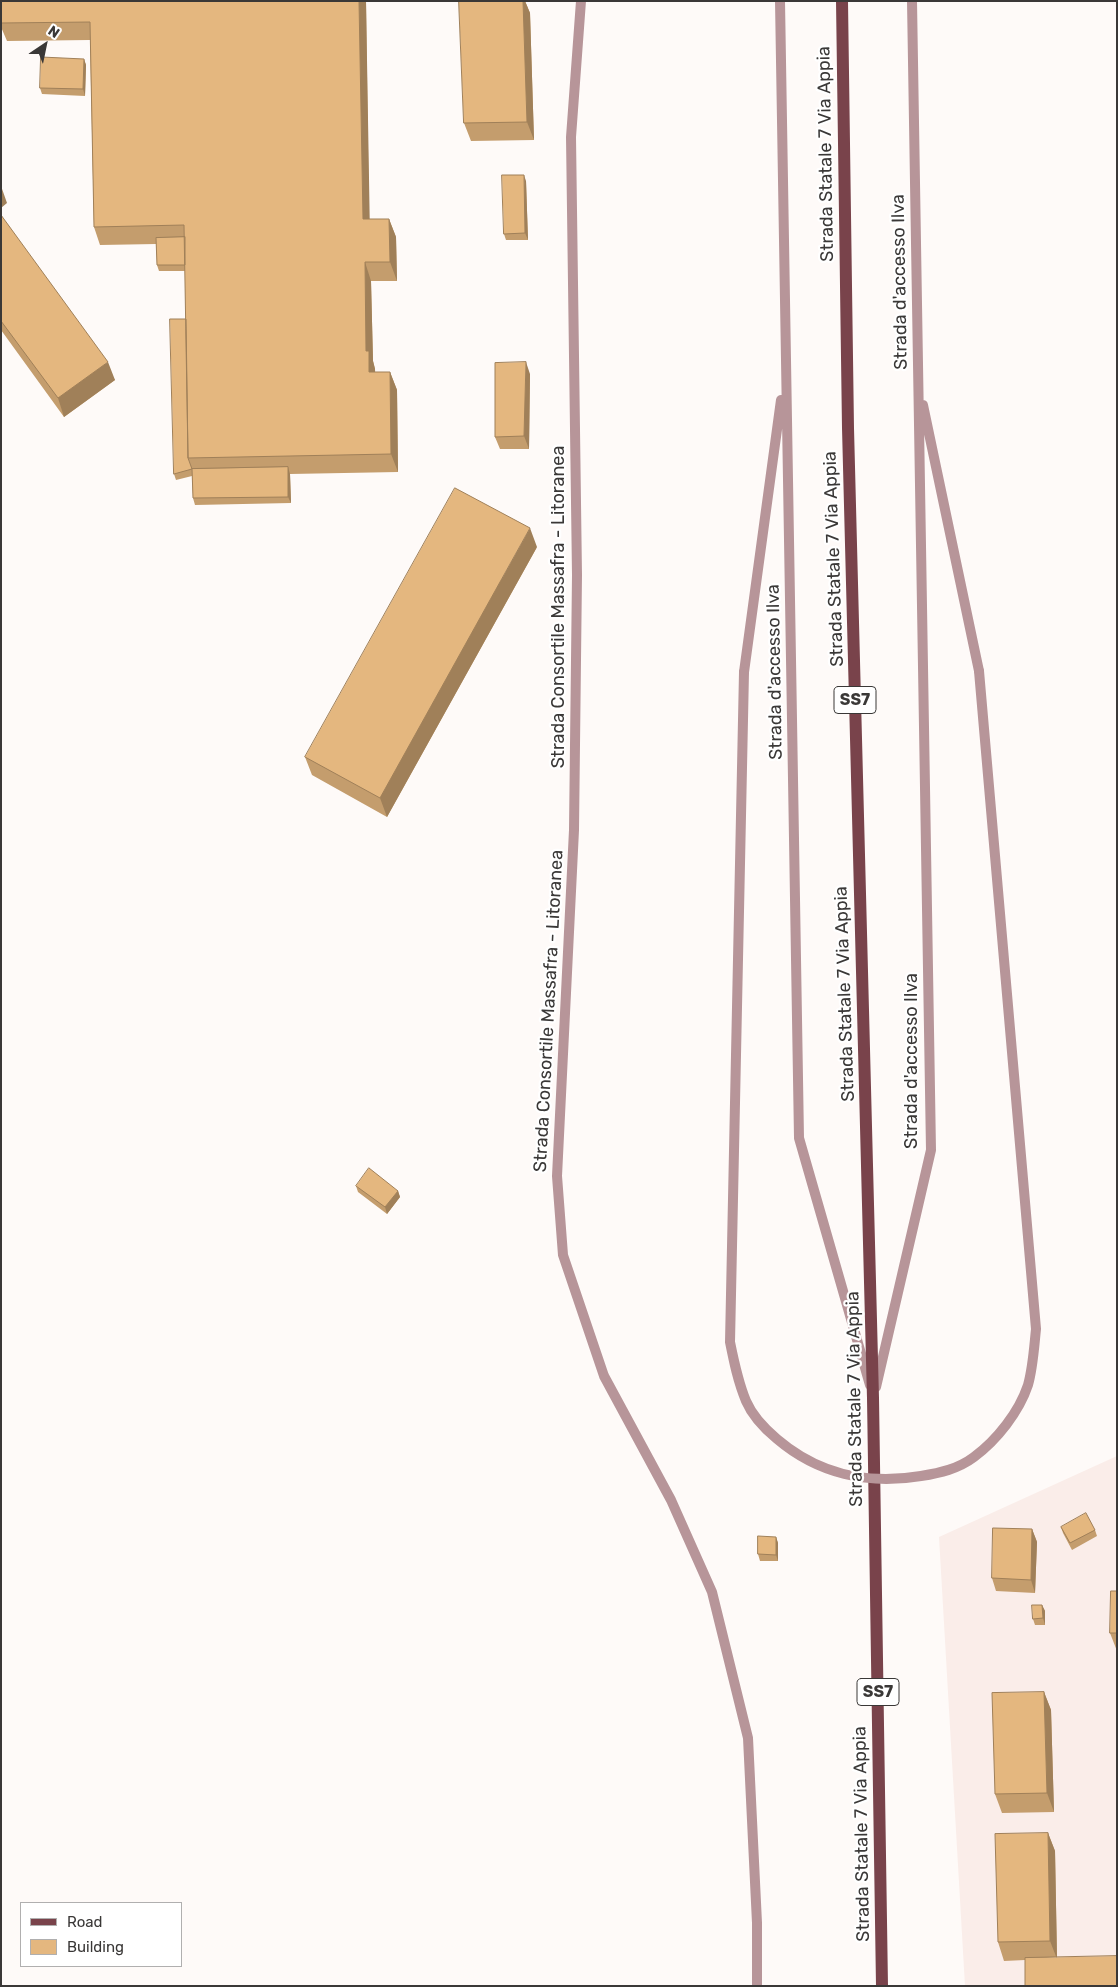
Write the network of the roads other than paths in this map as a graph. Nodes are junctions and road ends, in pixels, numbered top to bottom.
1 (581, 1) edge
2 (780, 1) edge
3 (842, 1) edge
4 (912, 1) edge
5 (786, 367) junction
6 (918, 381) junction
7 (873, 1398) junction
8 (757, 1986) edge
9 (882, 1986) edge

1 - 8 street, Strada Consortile Massafra - Litoranea
2 - 5 street, Strada d'accesso Ilva
3 - 7 main road, Strada Statale 7 Via Appia / SS7
4 - 6 street, Strada d'accesso Ilva
5 - 6 street, bridge
5 - 7 street, Strada d'accesso Ilva
6 - 7 street, Strada d'accesso Ilva
7 - 9 main road, Strada Statale 7 Via Appia / SS7

